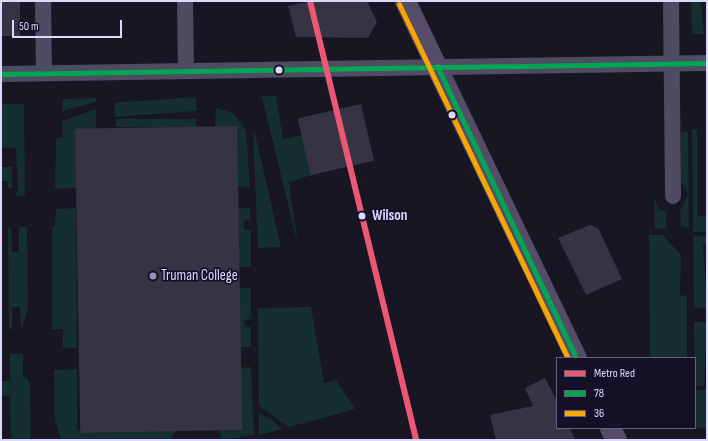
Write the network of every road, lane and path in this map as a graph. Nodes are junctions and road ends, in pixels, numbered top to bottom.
1 (43, 1) edge
2 (185, 1) edge
3 (405, 1) edge
4 (671, 1) edge
5 (672, 63) junction
6 (707, 63) edge
7 (437, 66) junction
8 (186, 70) junction
9 (44, 73) junction
10 (1, 74) edge
11 (673, 196) dead end
12 (576, 357) edge
13 (610, 429) edge
14 (616, 440) edge

1 - 9 street
2 - 8 street
3 - 7 main road
4 - 5 street
5 - 6 street
5 - 7 street
5 - 11 street
7 - 8 street
7 - 12 main road
8 - 9 street
9 - 10 street
13 - 14 main road

